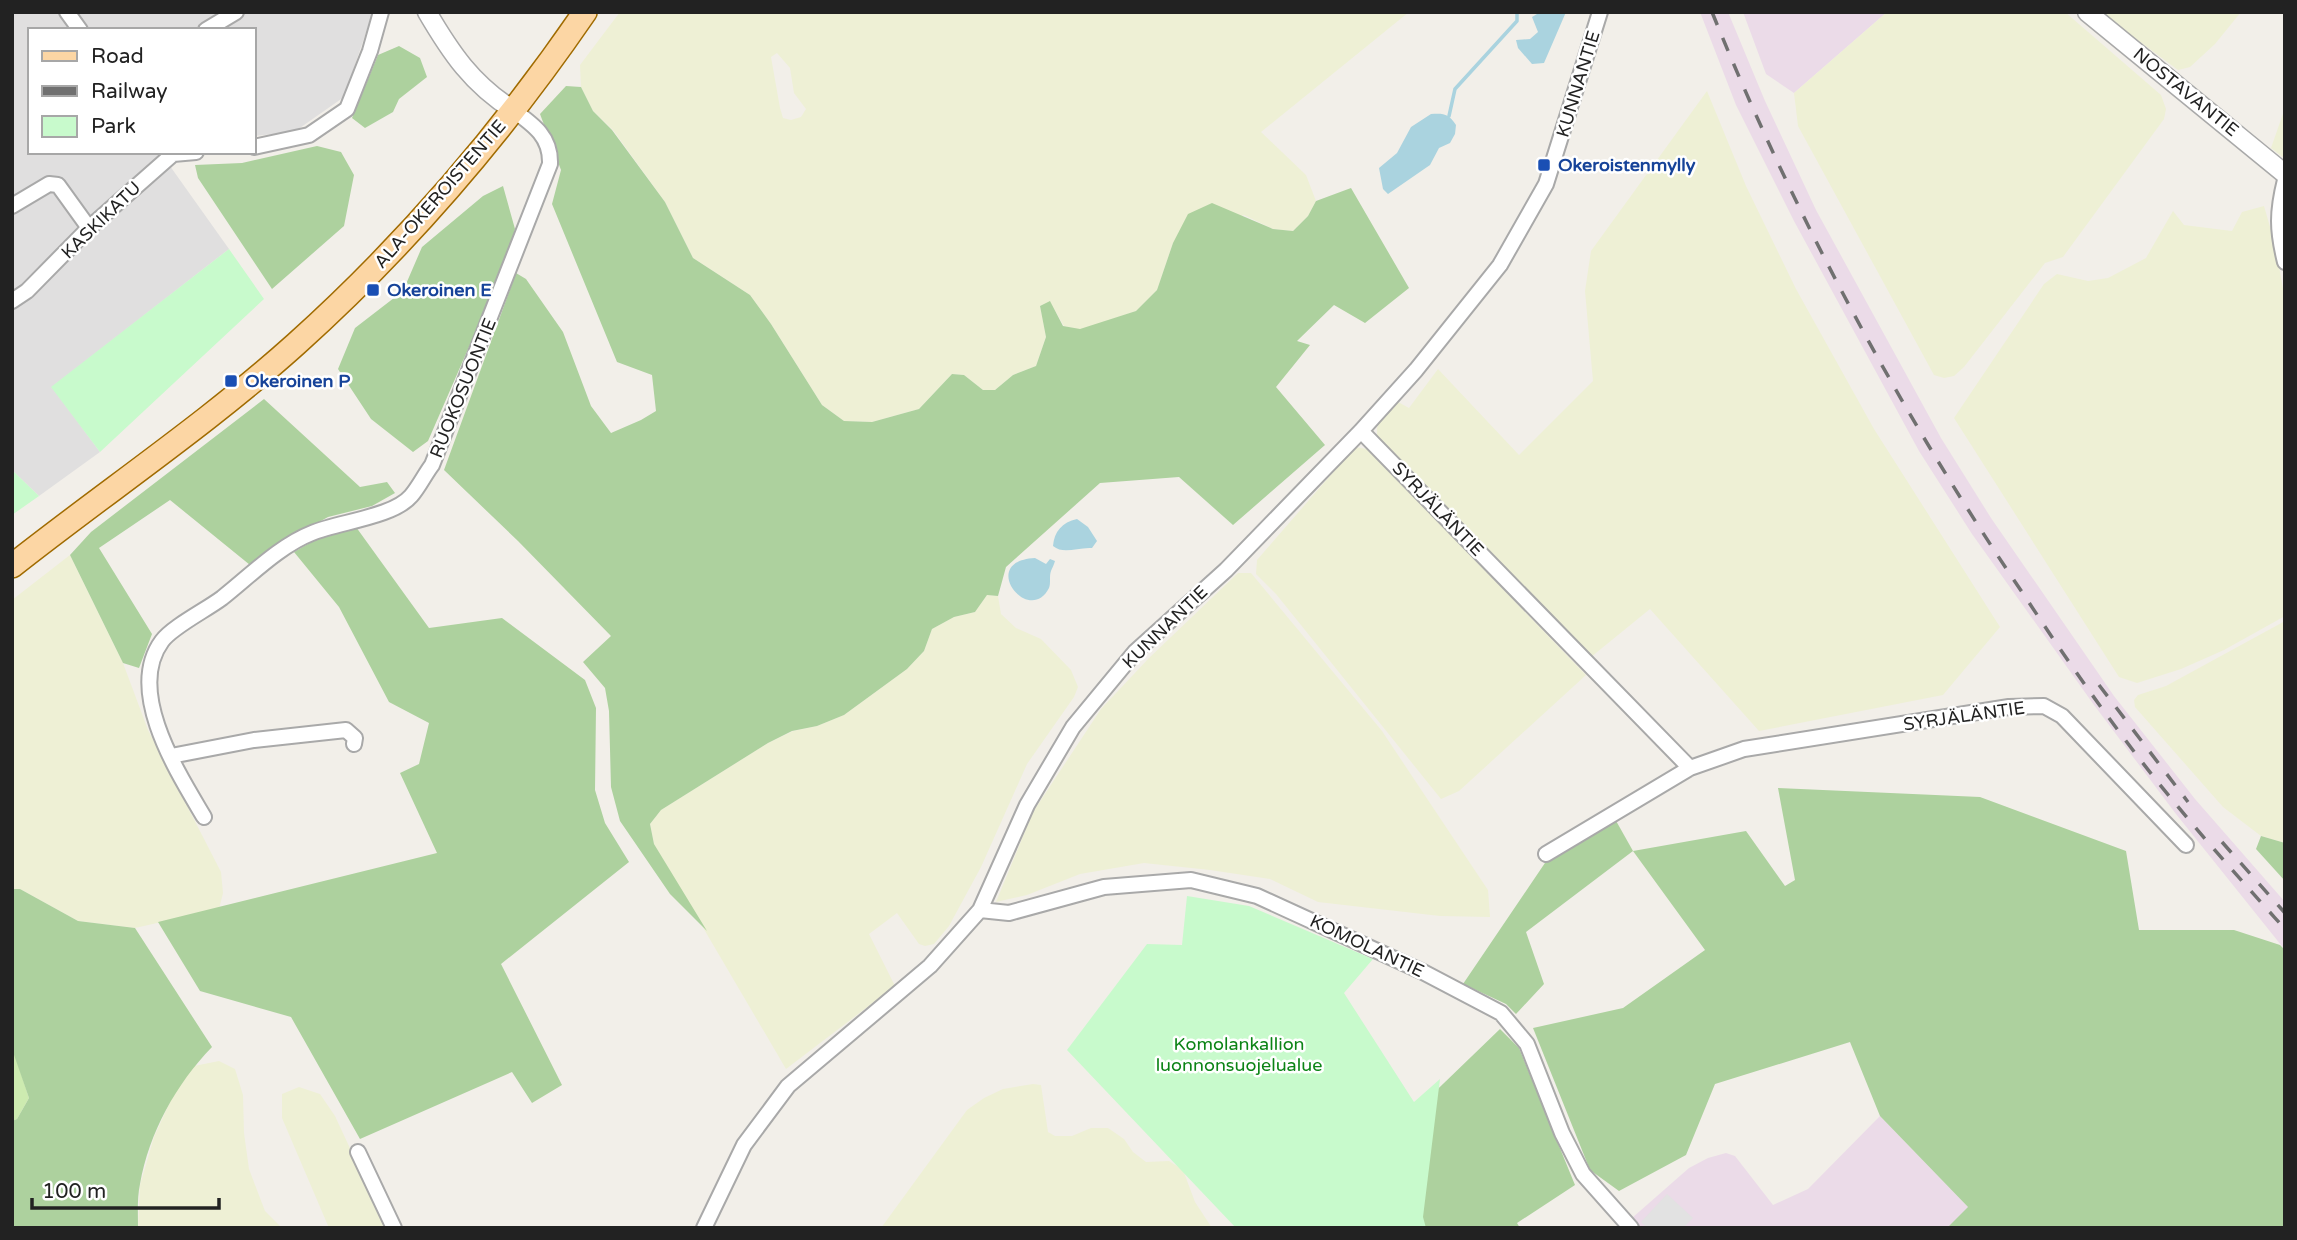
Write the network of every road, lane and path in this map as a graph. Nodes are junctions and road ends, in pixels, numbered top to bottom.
1 (67, 12) edge
2 (236, 12) edge
3 (381, 12) edge
4 (427, 12) edge
5 (585, 12) edge
6 (1600, 12) edge
7 (2087, 12) edge
8 (79, 28) edge
9 (209, 28) edge
10 (513, 110) junction
11 (256, 147) edge
12 (171, 154) edge
13 (2285, 174) edge
14 (2285, 180) edge
15 (12, 206) edge
16 (89, 228) junction
17 (2285, 262) edge
18 (12, 301) edge
19 (1361, 431) junction
20 (12, 566) edge
21 (354, 744) dead end
22 (171, 756) junction
23 (1690, 768) junction
24 (204, 817) dead end
25 (2186, 845) dead end
26 (1546, 854) dead end
27 (980, 910) junction
28 (358, 1152) dead end
29 (394, 1228) edge
30 (704, 1228) edge
31 (1631, 1228) edge

1 - 8 street
2 - 9 street
3 - 11 street
4 - 10 street
5 - 10 main road, ALA-OKEROISTENTIE
6 - 19 street, KUNNANTIE
7 - 13 street, NOSTAVANTIE
10 - 20 main road, ALA-OKEROISTENTIE
10 - 22 street, RUOKOSUONTIE
12 - 16 street, KASKIKATU
14 - 17 street
15 - 16 street
16 - 18 street, KASKIKATU
19 - 23 street, SYRJÄLÄNTIE
19 - 27 street, KUNNANTIE
21 - 22 street
22 - 24 street, RUOKOSUONTIE
23 - 25 street, SYRJÄLÄNTIE
23 - 26 street, SYRJÄLÄNTIE
27 - 30 street, KUNNANTIE
27 - 31 street, KOMOLANTIE
28 - 29 street

